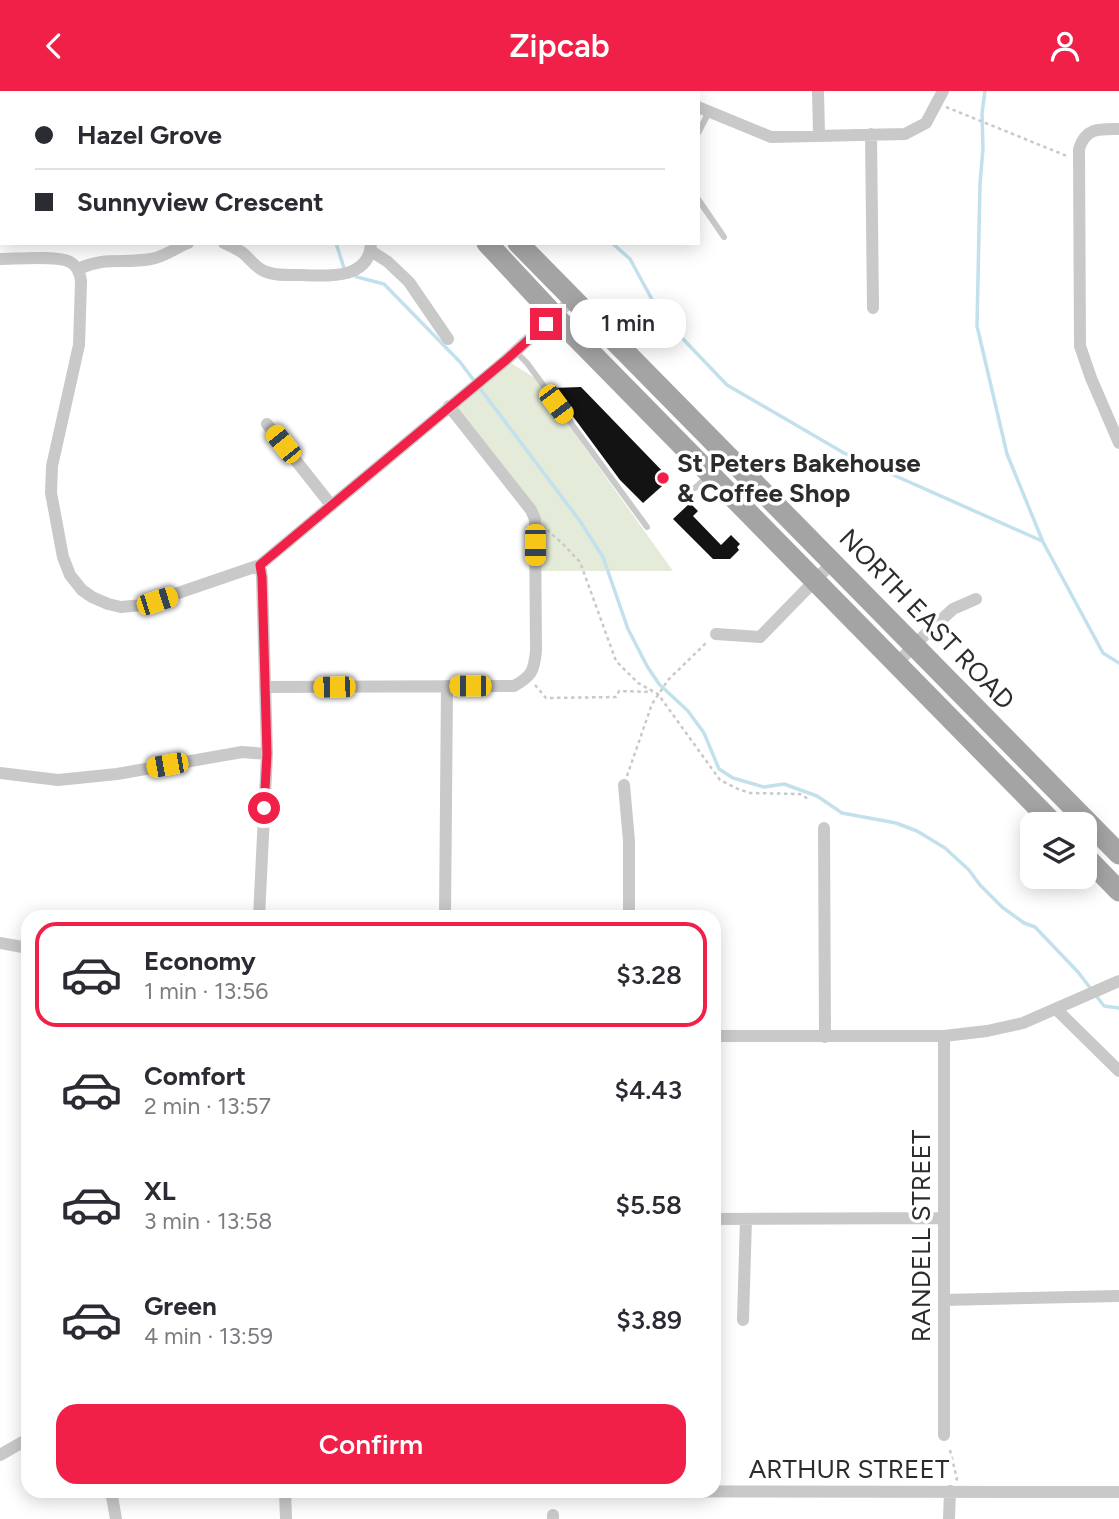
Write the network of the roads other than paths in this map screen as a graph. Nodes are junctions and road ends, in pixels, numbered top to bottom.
1 (818, 91) edge
2 (940, 97) edge
3 (704, 110) edge
4 (1119, 129) edge
5 (819, 134) junction
6 (871, 134) junction
7 (700, 202) edge
8 (724, 236) dead end
9 (184, 245) edge
10 (228, 245) edge
11 (489, 245) edge
12 (520, 245) edge
13 (371, 247) edge
14 (0, 259) edge
15 (78, 269) junction
16 (573, 299) junction
17 (873, 308) dead end
18 (555, 316) junction
19 (448, 339) dead end
20 (515, 351) junction
21 (449, 406) junction
22 (267, 424) dead end
23 (1119, 443) edge
24 (331, 505) junction
25 (646, 527) dead end
26 (833, 562) junction
27 (260, 565) junction
28 (816, 581) junction
29 (976, 599) dead end
30 (716, 634) road end
31 (913, 646) junction
32 (897, 664) junction
33 (447, 686) junction
34 (265, 688) junction
35 (267, 754) junction
36 (0, 773) edge
37 (624, 785) road end
38 (1042, 812) edge
39 (824, 828) dead end
40 (1119, 854) edge
41 (1097, 868) edge
42 (1119, 891) edge
43 (259, 910) edge
44 (445, 910) edge
45 (629, 910) edge
46 (0, 943) edge
47 (21, 947) edge
48 (1119, 981) edge
49 (1056, 1009) junction
50 (721, 1036) edge
51 (944, 1036) junction
52 (825, 1037) junction
53 (1119, 1071) edge
54 (944, 1218) junction
55 (721, 1219) edge
56 (746, 1219) junction
57 (1119, 1296) edge
58 (944, 1300) junction
59 (743, 1320) dead end
60 (944, 1435) dead end
61 (21, 1443) edge
62 (0, 1455) edge
63 (952, 1487) junction
64 (721, 1490) edge
65 (1119, 1492) edge
66 (112, 1498) edge
67 (285, 1498) edge
68 (116, 1519) edge
69 (286, 1519) edge
70 (949, 1519) edge

1 - 5 street
2 - 6 street
3 - 5 street
4 - 23 street
5 - 6 street
6 - 17 street
7 - 8 lane
9 - 15 street
10 - 13 street
11 - 18 main road, NORTH EAST ROAD
12 - 16 main road, NORTH EAST ROAD
13 - 19 street
14 - 15 street
15 - 27 street
16 - 18 street
16 - 26 main road, NORTH EAST ROAD
18 - 20 street
18 - 28 main road, NORTH EAST ROAD
20 - 21 street
20 - 25 lane
21 - 24 street
21 - 33 street
22 - 24 street
24 - 27 street
26 - 28 street
26 - 31 main road, NORTH EAST ROAD
27 - 34 street
28 - 30 street
28 - 32 main road, NORTH EAST ROAD
29 - 31 street
31 - 32 street
31 - 40 main road, NORTH EAST ROAD
32 - 38 main road, NORTH EAST ROAD
33 - 34 street
33 - 44 street
34 - 35 street
35 - 36 street
35 - 43 street
37 - 45 street
39 - 52 street
41 - 42 main road
46 - 47 street
48 - 49 street
49 - 51 street
49 - 53 street
50 - 52 street
51 - 52 street
51 - 54 street, RANDELL STREET
54 - 56 street
54 - 58 street, RANDELL STREET
55 - 56 street
56 - 59 street
57 - 58 street
58 - 60 street, RANDELL STREET
61 - 62 street
63 - 64 street, ARTHUR STREET
63 - 65 street, ARTHUR STREET
63 - 70 street
66 - 68 street
67 - 69 street

